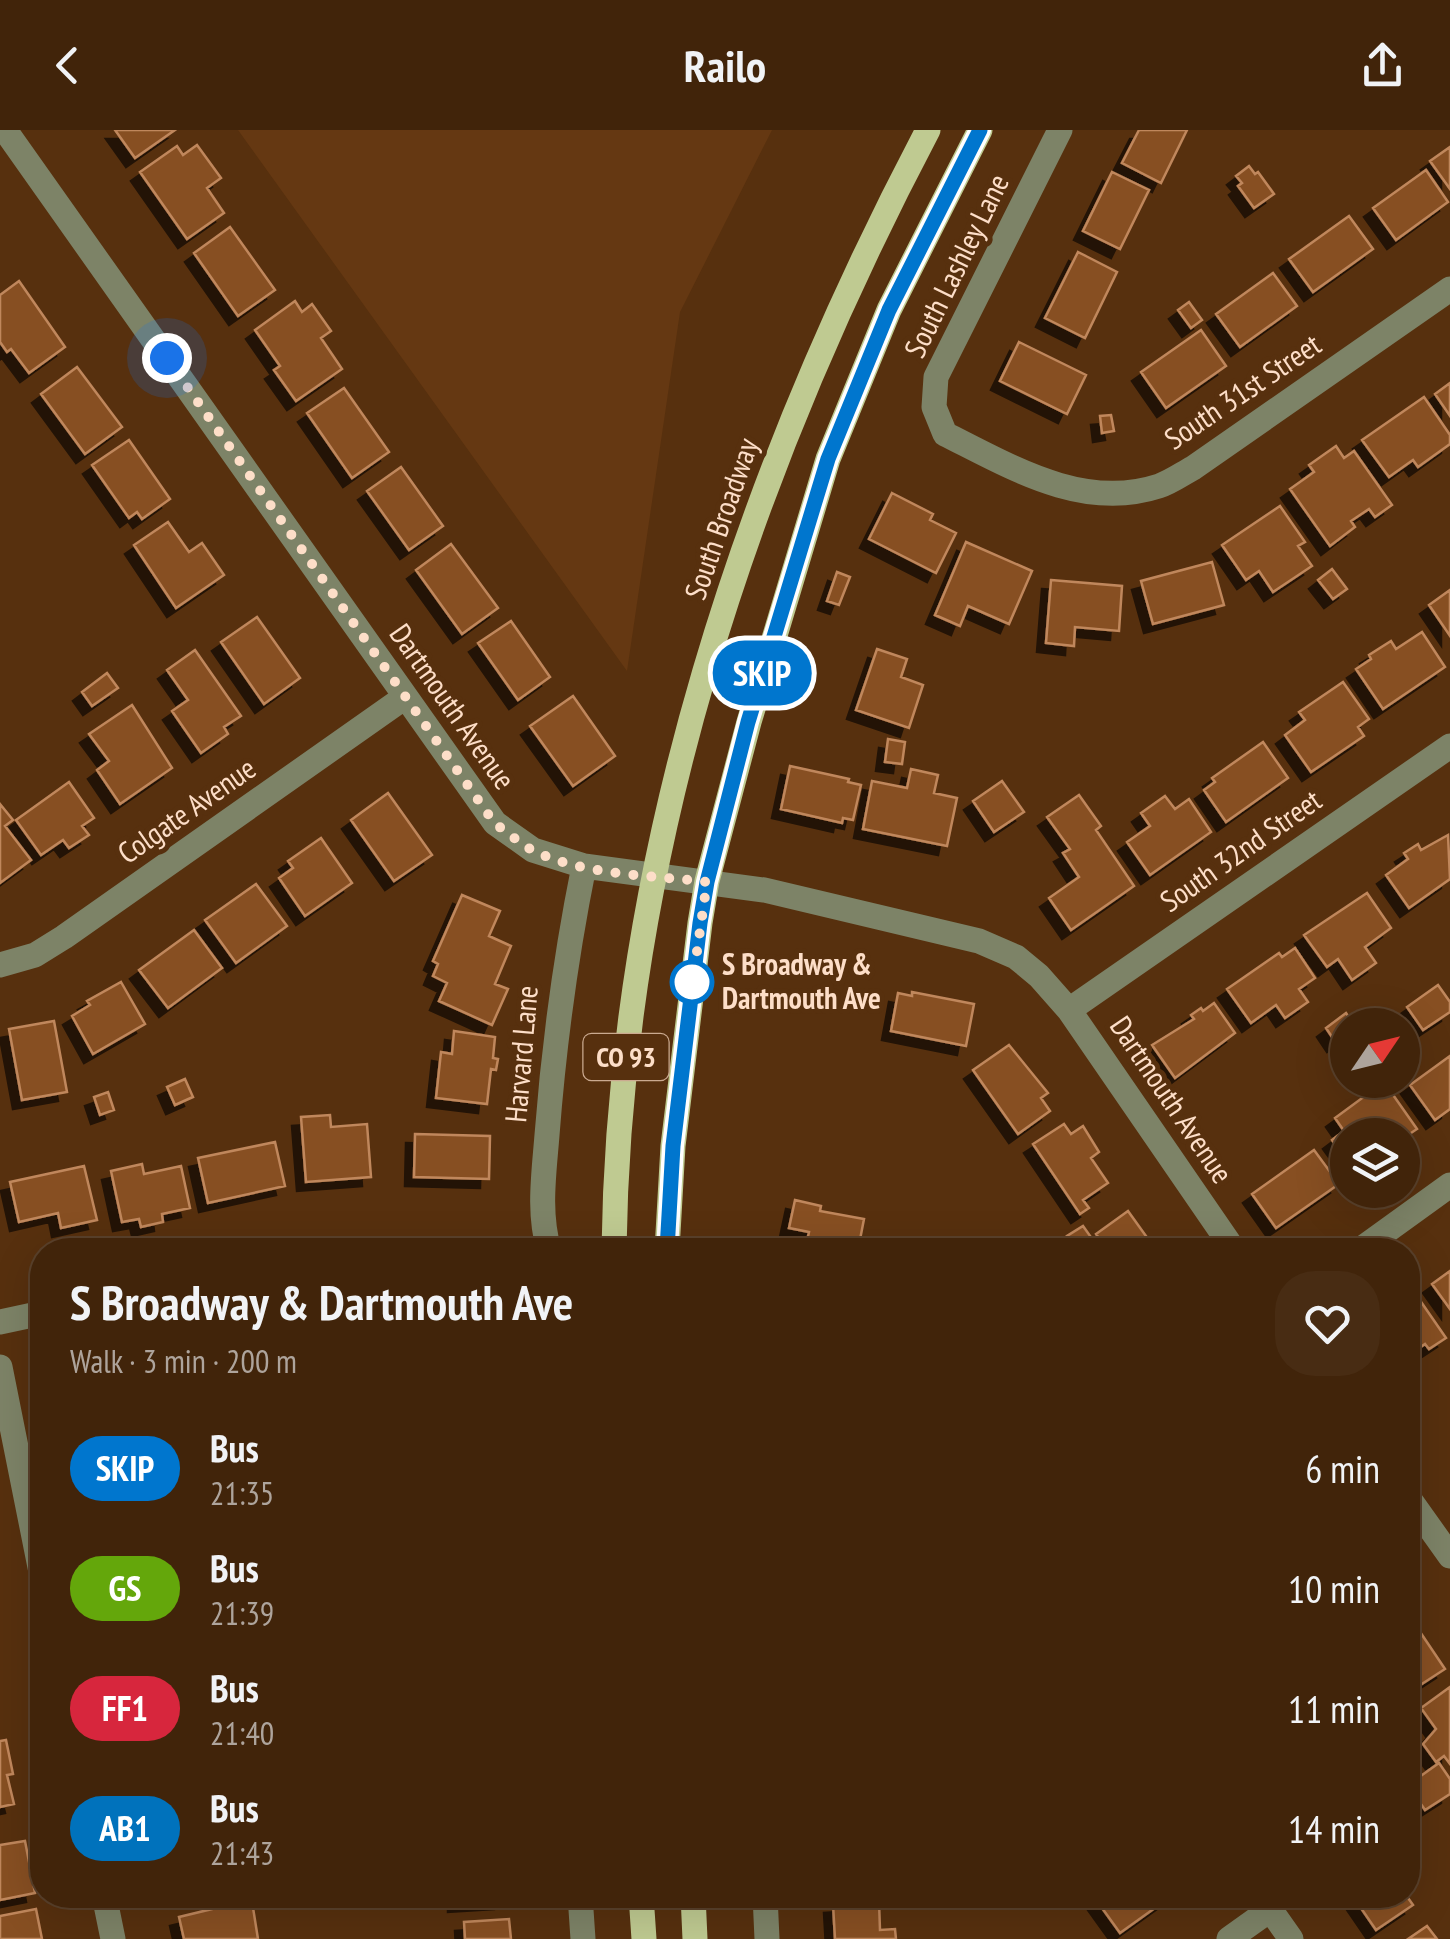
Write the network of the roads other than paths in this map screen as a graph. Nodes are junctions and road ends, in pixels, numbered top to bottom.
1 (5, 130) edge
2 (928, 130) edge
3 (980, 130) edge
4 (1060, 130) edge
5 (1450, 289) edge
6 (945, 434) joint
7 (405, 696) junction
8 (1450, 746) edge
9 (584, 866) junction
10 (654, 875) junction
11 (707, 882) junction
12 (0, 965) edge
13 (1069, 1010) junction
14 (1450, 1185) edge
15 (546, 1238) edge
16 (614, 1238) edge
17 (668, 1238) edge
18 (1226, 1238) edge
19 (1377, 1238) edge
20 (30, 1316) edge
21 (0, 1322) edge
22 (0, 1367) edge
23 (1420, 1513) edge
24 (30, 1517) edge
25 (1450, 1556) edge
26 (106, 1908) edge
27 (581, 1908) edge
28 (642, 1908) edge
29 (693, 1908) edge
30 (766, 1908) edge
31 (1259, 1908) edge
32 (1269, 1908) edge
33 (112, 1939) edge
34 (583, 1939) edge
35 (644, 1939) edge
36 (695, 1939) edge
37 (767, 1939) edge
38 (1229, 1939) edge
39 (1292, 1939) edge

1 - 7 street, Dartmouth Avenue
2 - 10 main road, South Broadway / CO 93
3 - 11 main road, CO 93
4 - 6 street, South Lashley Lane
5 - 6 street, South 31st Street
7 - 9 street, Dartmouth Avenue
7 - 12 street, Colgate Avenue
8 - 13 street, South 32nd Street
9 - 10 street, Dartmouth Avenue
9 - 15 street, Harvard Lane
10 - 11 street, Dartmouth Avenue
10 - 16 main road, South Broadway / CO 93
11 - 13 street, Dartmouth Avenue
11 - 17 main road, CO 93
13 - 18 street, Dartmouth Avenue
14 - 19 street
20 - 21 street
22 - 24 street
23 - 25 street
26 - 33 street
27 - 34 street
28 - 35 main road
29 - 36 main road
30 - 37 street
31 - 38 street
32 - 39 street

